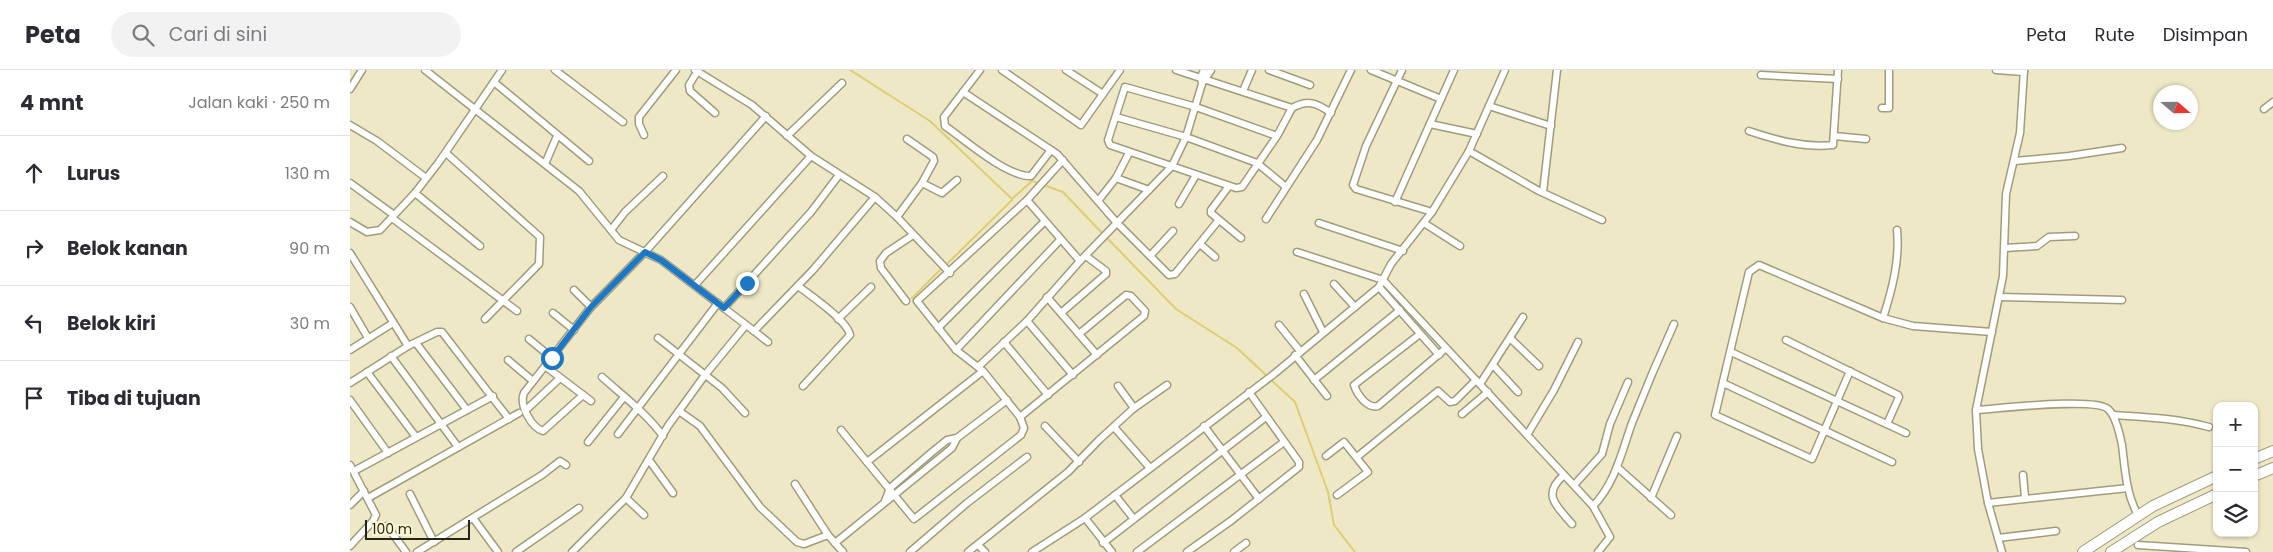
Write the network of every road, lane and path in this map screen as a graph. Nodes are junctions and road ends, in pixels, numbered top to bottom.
1 (362, 70) edge
2 (425, 70) edge
3 (502, 70) edge
4 (555, 70) edge
5 (676, 70) edge
6 (980, 70) edge
7 (1002, 70) edge
8 (1066, 70) edge
9 (1120, 70) edge
10 (1176, 70) edge
11 (1204, 70) edge
12 (1211, 70) edge
13 (1252, 70) edge
14 (1269, 70) edge
15 (1351, 70) edge
16 (1371, 70) edge
17 (1402, 70) edge
18 (1454, 70) edge
19 (1505, 70) edge
20 (1557, 70) edge
21 (1838, 70) edge
22 (1890, 70) edge
23 (1996, 70) edge
24 (696, 71) edge
25 (2024, 71) edge
26 (1760, 75) dead end
27 (1203, 80) junction
28 (1838, 80) junction
29 (1397, 81) junction
30 (494, 82) junction
31 (842, 83) dead end
32 (1310, 85) dead end
33 (350, 89) edge
34 (1243, 91) junction
35 (963, 92) junction
36 (1103, 94) junction
37 (1441, 99) junction
38 (2273, 102) edge
39 (1489, 106) junction
40 (1196, 107) junction
41 (1292, 108) junction
42 (1882, 108) dead end
43 (475, 109) junction
44 (2264, 109) dead end
45 (715, 113) dead end
46 (1331, 113) junction
47 (766, 116) junction
48 (1116, 117) junction
49 (623, 122) dead end
50 (1430, 124) junction
51 (350, 125) edge
52 (1551, 126) junction
53 (1749, 130) dead end
54 (1477, 134) junction
55 (644, 135) dead end
56 (557, 136) junction
57 (787, 136) junction
58 (1277, 136) junction
59 (1834, 136) junction
60 (1186, 137) junction
61 (907, 138) dead end
62 (1866, 139) dead end
63 (2122, 148) dead end
64 (1051, 150) junction
65 (1469, 151) junction
66 (446, 153) junction
67 (1129, 153) junction
68 (811, 156) junction
69 (2015, 161) junction
70 (589, 162) dead end
71 (1061, 162) junction
72 (1257, 163) junction
73 (545, 164) junction
74 (1172, 166) junction
75 (839, 175) junction
76 (1196, 175) junction
77 (663, 176) dead end
78 (426, 178) junction
79 (1116, 178) junction
80 (957, 180) dead end
81 (350, 183) edge
82 (922, 183) junction
83 (1229, 186) junction
84 (1286, 187) junction
85 (1149, 190) junction
86 (1543, 192) junction
87 (415, 193) junction
88 (874, 197) junction
89 (1027, 200) junction
90 (1098, 201) junction
91 (1395, 202) junction
92 (1180, 204) dead end
93 (1432, 212) junction
94 (393, 216) junction
95 (897, 217) junction
96 (1266, 219) dead end
97 (1218, 220) junction
98 (1602, 220) dead end
99 (1044, 222) junction
100 (1319, 223) dead end
101 (1424, 223) junction
102 (351, 225) edge
103 (1115, 225) junction
104 (611, 230) junction
105 (1173, 230) dead end
106 (1897, 230) dead end
107 (913, 235) junction
108 (2075, 236) dead end
109 (1241, 238) dead end
110 (1060, 240) junction
111 (1200, 244) junction
112 (480, 246) dead end
113 (1460, 246) dead end
114 (2006, 248) junction
115 (1403, 250) junction
116 (645, 252) junction
117 (1297, 252) dead end
118 (350, 253) edge
119 (1087, 255) junction
120 (1150, 256) junction
121 (1215, 257) dead end
122 (1080, 261) junction
123 (945, 269) junction
124 (1383, 280) junction
125 (1334, 284) dead end
126 (695, 285) junction
127 (798, 286) junction
128 (871, 287) dead end
129 (1379, 287) junction
130 (574, 290) dead end
131 (1304, 294) dead end
132 (1047, 297) junction
133 (1999, 297) junction
134 (503, 300) junction
135 (2122, 300) dead end
136 (906, 301) dead end
137 (718, 303) junction
138 (591, 307) junction
139 (1355, 307) junction
140 (350, 308) edge
141 (724, 308) junction
142 (1400, 310) junction
143 (517, 311) dead end
144 (553, 313) dead end
145 (1061, 313) junction
146 (1523, 316) dead end
147 (1883, 318) junction
148 (485, 319) dead end
149 (838, 319) junction
150 (1026, 321) junction
151 (393, 323) junction
152 (1674, 324) dead end
153 (746, 325) junction
154 (1279, 325) dead end
155 (938, 328) junction
156 (574, 330) junction
157 (754, 331) junction
158 (1323, 332) junction
159 (1992, 332) junction
160 (1079, 334) junction
161 (1420, 334) junction
162 (368, 338) junction
163 (658, 338) dead end
164 (1510, 338) junction
165 (529, 339) dead end
166 (1786, 340) dead end
167 (768, 342) dead end
168 (1004, 342) junction
169 (1578, 342) dead end
170 (416, 343) junction
171 (408, 346) junction
172 (1445, 349) junction
173 (350, 350) edge
174 (956, 350) junction
175 (1730, 352) junction
176 (1297, 353) junction
177 (679, 355) junction
178 (1097, 355) junction
179 (1439, 355) junction
180 (391, 356) junction
181 (552, 358) junction
182 (508, 360) dead end
183 (1493, 365) junction
184 (545, 366) junction
185 (1539, 366) dead end
186 (981, 369) junction
187 (1850, 371) junction
188 (367, 372) junction
189 (705, 375) junction
190 (1072, 375) junction
191 (602, 377) dead end
192 (560, 378) junction
193 (1314, 380) junction
194 (533, 381) junction
195 (1478, 382) junction
196 (1628, 382) dead end
197 (350, 383) edge
198 (1723, 383) junction
199 (1167, 385) dead end
200 (803, 386) dead end
201 (1118, 386) dead end
202 (1249, 392) junction
203 (1488, 392) junction
204 (1518, 392) dead end
205 (583, 394) junction
206 (1048, 395) junction
207 (493, 396) junction
208 (1327, 396) dead end
209 (624, 397) junction
210 (350, 400) edge
211 (1007, 400) junction
212 (1835, 400) junction
213 (592, 401) dead end
214 (1134, 408) junction
215 (637, 409) junction
216 (467, 410) junction
217 (526, 410) junction
218 (1976, 410) junction
219 (679, 411) junction
220 (745, 412) dead end
221 (519, 413) dead end
222 (1462, 414) dead end
223 (2113, 415) junction
224 (1020, 417) junction
225 (1266, 417) junction
226 (509, 419) junction
227 (442, 424) junction
228 (1887, 424) junction
229 (1045, 426) dead end
230 (1204, 426) junction
231 (1114, 427) junction
232 (2209, 427) dead end
233 (842, 430) dead end
234 (1824, 430) junction
235 (1906, 433) dead end
236 (618, 434) dead end
237 (1527, 435) junction
238 (663, 436) junction
239 (1677, 436) dead end
240 (416, 437) junction
241 (957, 438) junction
242 (588, 442) dead end
243 (1284, 442) junction
244 (458, 447) junction
245 (1222, 451) junction
246 (2273, 451) edge
247 (388, 453) junction
248 (1326, 456) dead end
249 (1027, 457) dead end
250 (1357, 457) junction
251 (2258, 457) edge
252 (649, 460) junction
253 (922, 460) junction
254 (867, 462) junction
255 (1078, 462) junction
256 (1892, 462) dead end
257 (350, 465) edge
258 (566, 465) dead end
259 (928, 467) junction
260 (1617, 467) junction
261 (1150, 468) junction
262 (2273, 468) edge
263 (354, 471) junction
264 (2022, 474) dead end
265 (2258, 474) edge
266 (1241, 475) junction
267 (1564, 475) junction
268 (2213, 478) edge
269 (794, 484) dead end
270 (1574, 484) junction
271 (890, 488) junction
272 (2128, 488) junction
273 (364, 491) junction
274 (674, 493) dead end
275 (410, 494) dead end
276 (1114, 494) junction
277 (1337, 495) dead end
278 (894, 496) junction
279 (2213, 496) edge
280 (2025, 497) junction
281 (368, 498) junction
282 (626, 498) junction
283 (1652, 498) junction
284 (1259, 499) junction
285 (885, 501) junction
286 (1988, 503) junction
287 (350, 505) edge
288 (1593, 506) junction
289 (579, 508) dead end
290 (644, 515) dead end
291 (1671, 515) dead end
292 (2138, 515) junction
293 (473, 518) junction
294 (1084, 518) junction
295 (1133, 518) junction
296 (1572, 524) dead end
297 (387, 526) dead end
298 (2056, 531) dead end
299 (2138, 533) junction
300 (828, 535) junction
301 (1998, 538) junction
302 (434, 542) junction
303 (1103, 542) junction
304 (835, 543) junction
305 (1246, 544) dead end
306 (978, 545) junction
307 (350, 546) edge
308 (2138, 549) edge
309 (2236, 551) edge
310 (406, 552) edge
311 (417, 552) edge
312 (498, 552) edge
313 (516, 552) edge
314 (572, 552) edge
315 (843, 552) edge
316 (910, 552) edge
317 (968, 552) edge
318 (985, 552) edge
319 (1032, 552) edge
320 (1112, 552) edge
321 (1137, 552) edge
322 (1187, 552) edge
323 (1234, 552) edge
324 (1598, 552) edge
325 (2002, 552) edge
326 (2083, 552) edge
327 (2111, 552) edge
328 (2246, 552) edge

1 - 33 street
2 - 43 street
3 - 30 street
4 - 49 street
5 - 55 street
6 - 35 street
7 - 36 street
8 - 36 street
9 - 36 street
10 - 27 street
11 - 27 street
12 - 27 street
13 - 34 street
14 - 32 street
15 - 46 street
16 - 29 street
17 - 29 street
18 - 37 street
19 - 39 street
20 - 52 street
21 - 28 street
22 - 42 street
23 - 25 street
24 - 45 street
24 - 47 street
25 - 69 street
26 - 28 street
27 - 34 street
27 - 40 street
28 - 59 street
29 - 37 street
29 - 91 street
30 - 43 street
30 - 56 street
31 - 57 street
34 - 41 street
35 - 64 street
35 - 64 street
37 - 50 street
38 - 44 street
39 - 52 street
39 - 54 street
40 - 48 street
40 - 58 street
40 - 60 street
41 - 46 street
41 - 58 street
43 - 66 street
43 - 73 street
46 - 84 street
47 - 57 street
47 - 116 street
48 - 60 street
48 - 67 street
50 - 54 street
50 - 91 street
51 - 78 street
52 - 86 street
53 - 59 street
54 - 65 street
56 - 70 street
56 - 73 street
57 - 68 street
58 - 72 street
59 - 62 street
60 - 72 street
60 - 74 street
61 - 82 street
63 - 69 street
64 - 71 street
65 - 86 street
65 - 93 street
66 - 78 street
66 - 134 street
67 - 74 street
67 - 79 street
68 - 75 street
68 - 126 street
69 - 114 street
71 - 89 street
71 - 90 street
72 - 83 street
72 - 84 street
73 - 104 street
74 - 76 street
74 - 85 street
75 - 88 street
75 - 141 street
76 - 83 street
76 - 92 street
77 - 104 street
78 - 87 street
79 - 85 street
79 - 90 street
80 - 82 street
81 - 94 street
82 - 95 street
83 - 97 street
84 - 96 street
85 - 103 street
86 - 98 street
87 - 94 street
87 - 112 street
88 - 95 street
88 - 127 street
89 - 99 street
89 - 123 street
90 - 103 street
91 - 93 street
93 - 101 street
94 - 102 street
94 - 134 street
95 - 107 street
97 - 109 street
97 - 111 street
99 - 110 street
99 - 155 street
100 - 115 street
101 - 113 street
101 - 115 street
103 - 119 street
103 - 120 street
104 - 116 street
105 - 120 street
106 - 147 street
107 - 123 street
107 - 136 street
108 - 114 street
110 - 122 street
110 - 174 street
111 - 120 street
111 - 121 street
114 - 133 street
115 - 124 street
116 - 126 street
116 - 138 street
117 - 124 street
118 - 151 street
119 - 122 street
119 - 145 street
122 - 132 street
123 - 155 street
124 - 129 street
124 - 172 street
125 - 139 street
126 - 137 street
127 - 149 street
127 - 157 street
128 - 149 street
129 - 139 street
129 - 142 street
130 - 138 street
131 - 158 street
132 - 145 street
132 - 150 street
133 - 135 street
133 - 159 street
134 - 143 street
134 - 148 street
137 - 141 street
137 - 177 street
138 - 156 street
139 - 158 street
140 - 162 street
141 - 153 street
142 - 161 street
142 - 193 street
144 - 156 street
145 - 160 street
146 - 164 street
147 - 159 street
147 - 175 street
149 - 200 street
150 - 168 street
150 - 190 street
151 - 162 street
151 - 171 street
152 - 260 street
153 - 157 street
153 - 189 street
154 - 176 street
155 - 174 street
156 - 181 street
157 - 167 street
158 - 176 street
159 - 218 street
160 - 178 street
160 - 178 street
161 - 179 street
161 - 179 street
162 - 173 street
163 - 177 street
164 - 183 street
164 - 185 street
165 - 181 street
166 - 187 street
168 - 186 street
168 - 206 street
169 - 237 street
170 - 171 street
170 - 207 street
170 - 216 street
171 - 180 street
172 - 179 street
172 - 195 street
174 - 186 street
175 - 198 street
175 - 212 street
176 - 193 street
176 - 202 street
177 - 189 street
177 - 215 street
178 - 190 street
180 - 188 street
180 - 227 street
181 - 184 street
182 - 194 street
183 - 195 street
183 - 204 street
184 - 192 street
184 - 194 street
186 - 211 street
186 - 254 street
187 - 212 street
187 - 228 street
188 - 197 street
188 - 240 street
189 - 219 street
189 - 220 street
190 - 206 street
191 - 209 street
192 - 205 street
192 - 217 street
193 - 208 street
194 - 217 street
195 - 203 street
195 - 250 street
196 - 270 street
198 - 234 street
198 - 234 street
199 - 214 street
201 - 214 street
202 - 225 street
202 - 230 street
203 - 222 street
203 - 237 street
205 - 213 street
205 - 217 street
206 - 224 street
207 - 216 street
207 - 226 street
209 - 215 street
209 - 242 street
210 - 247 street
211 - 224 street
211 - 241 street
212 - 228 street
212 - 234 street
214 - 231 street
215 - 236 street
215 - 238 street
216 - 227 street
218 - 223 street
218 - 286 street
219 - 238 street
219 - 300 street
221 - 226 street
223 - 232 street
223 - 272 street
224 - 278 street
225 - 243 street
225 - 245 street
226 - 244 street
227 - 240 street
227 - 244 street
228 - 235 street
229 - 255 street
230 - 245 street
230 - 261 street
231 - 255 street
231 - 261 street
233 - 254 street
234 - 256 street
237 - 267 street
238 - 252 street
239 - 283 street
240 - 247 street
241 - 253 street
241 - 259 street
243 - 266 street
243 - 284 street
244 - 281 street
245 - 266 street
245 - 295 street
246 - 251 main road
247 - 263 street
248 - 250 street
249 - 316 street
250 - 277 street
252 - 274 street
252 - 282 street
253 - 259 street
253 - 271 street
254 - 271 street
255 - 306 street
257 - 263 street
258 - 293 street
259 - 278 street
260 - 283 street
260 - 288 street
261 - 276 street
262 - 265 main road
263 - 273 street
264 - 280 street
266 - 284 street
266 - 321 street
267 - 270 street
267 - 296 street
268 - 292 main road
269 - 300 street
270 - 288 street
271 - 278 street
271 - 285 street
272 - 280 street
272 - 292 street
273 - 281 street
273 - 287 street
275 - 302 street
276 - 294 street
276 - 295 street
278 - 285 street
279 - 299 main road
280 - 286 street
281 - 307 street
282 - 290 street
282 - 314 street
283 - 291 street
284 - 322 street
285 - 304 street
286 - 301 street
288 - 324 street
289 - 313 street
292 - 326 main road
293 - 302 street
293 - 312 street
294 - 303 street
294 - 319 street
295 - 303 street
297 - 310 street
298 - 301 street
299 - 308 street
299 - 327 main road
300 - 304 street
301 - 325 street
302 - 311 street
303 - 320 street
304 - 315 street
305 - 323 street
306 - 317 street
306 - 318 street
308 - 309 street
309 - 328 street

